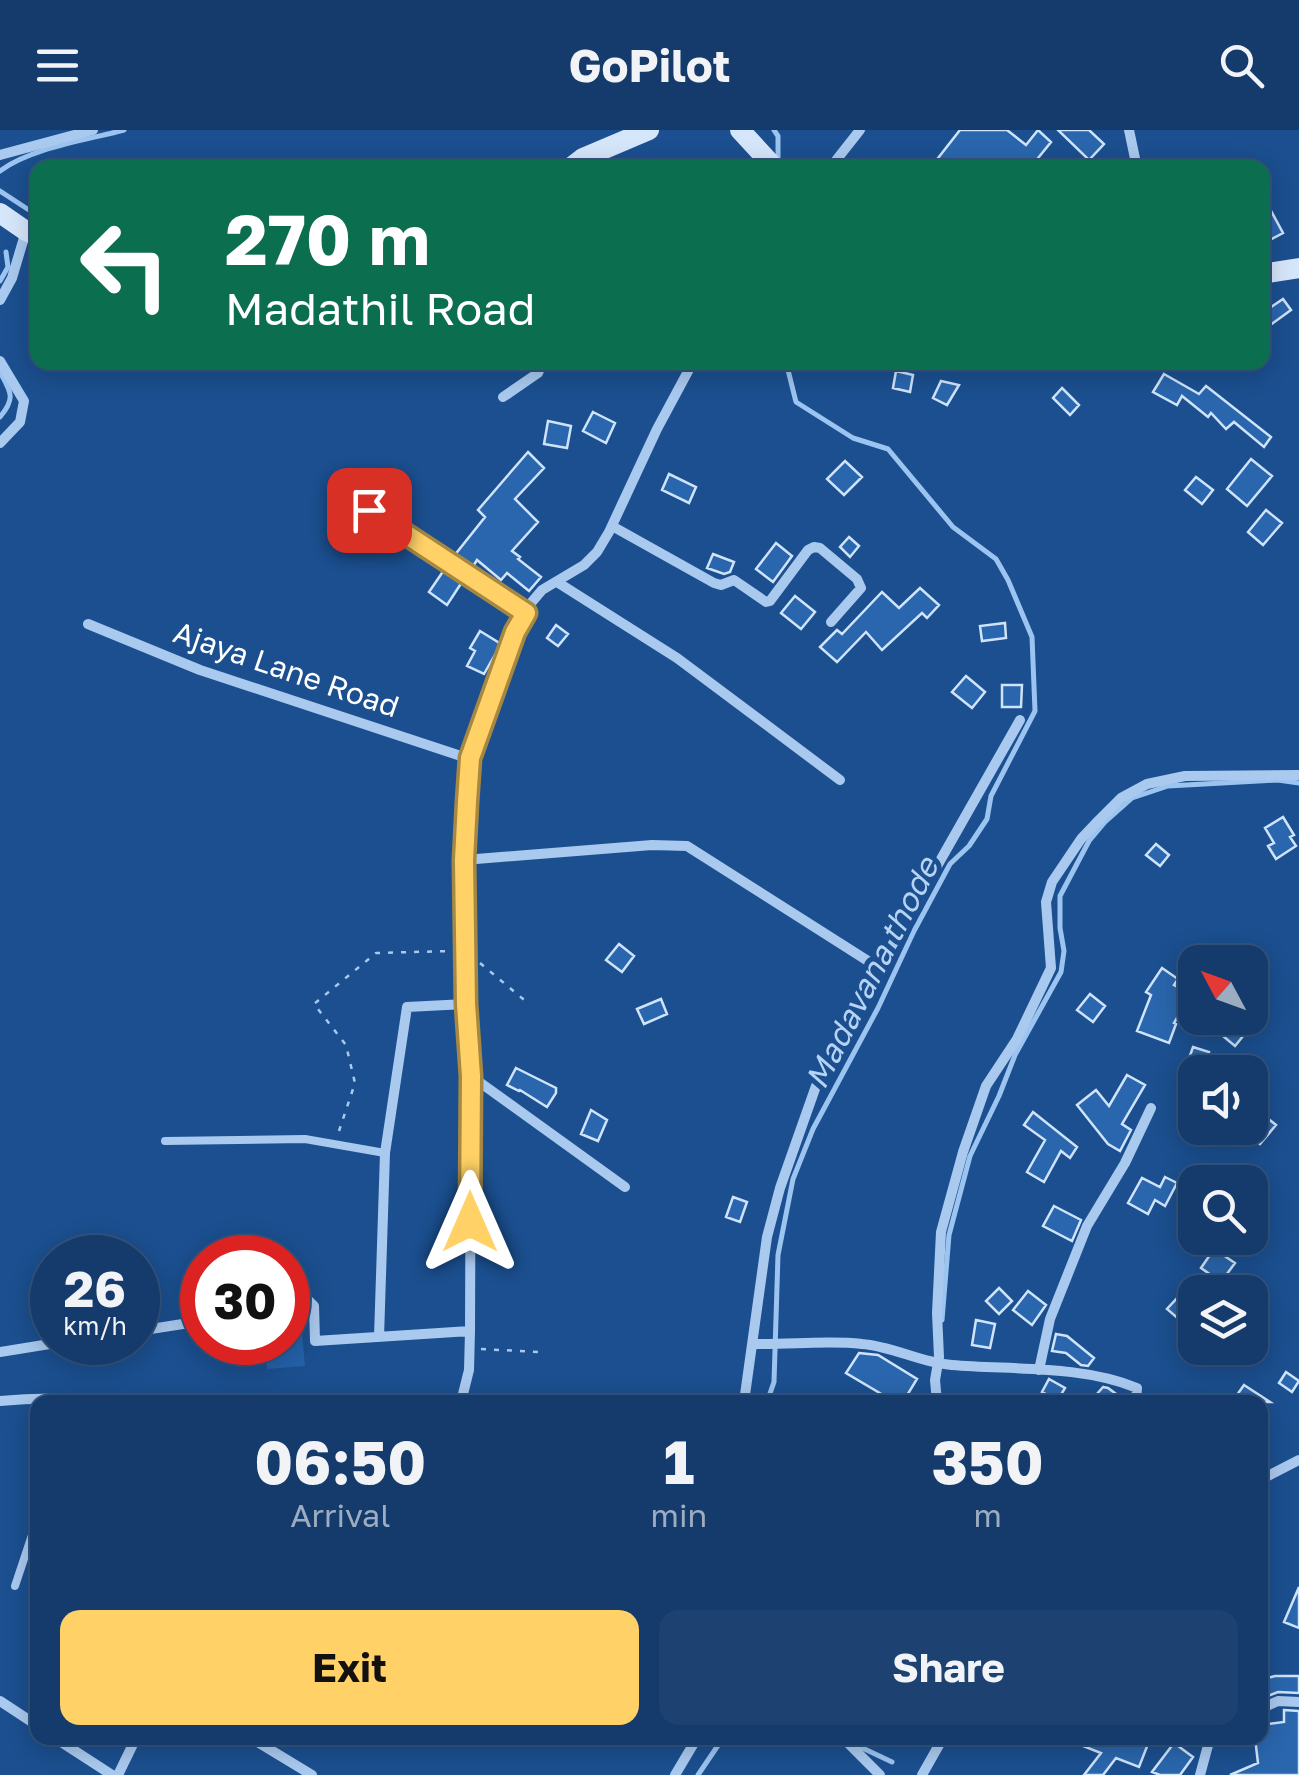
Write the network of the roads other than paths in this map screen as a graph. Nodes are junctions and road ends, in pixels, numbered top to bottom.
1 (93, 130) edge
2 (649, 130) edge
3 (740, 130) edge
4 (860, 130) edge
5 (1128, 130) edge
6 (0, 155) edge
7 (580, 160) edge
8 (768, 160) edge
9 (836, 160) edge
10 (1135, 160) edge
11 (0, 213) edge
12 (30, 233) edge
13 (30, 238) edge
14 (1299, 268) edge
15 (1270, 273) edge
16 (0, 300) edge
17 (0, 361) edge
18 (540, 370) edge
19 (689, 370) edge
20 (503, 397) dead end
21 (0, 443) edge
22 (338, 490) dead end
23 (612, 526) junction
24 (557, 582) junction
25 (526, 613) junction
26 (831, 622) dead end
27 (88, 624) dead end
28 (1020, 720) dead end
29 (470, 758) junction
30 (1299, 775) edge
31 (840, 780) dead end
32 (464, 860) junction
33 (879, 968) junction
34 (466, 1004) junction
35 (471, 1076) junction
36 (1152, 1108) dead end
37 (164, 1141) dead end
38 (385, 1153) junction
39 (625, 1187) dead end
40 (310, 1301) edge
41 (470, 1331) junction
42 (379, 1336) junction
43 (753, 1344) junction
44 (30, 1347) edge
45 (0, 1352) edge
46 (938, 1364) junction
47 (1040, 1370) junction
48 (463, 1395) edge
49 (745, 1395) edge
50 (936, 1395) edge
51 (1136, 1395) edge
52 (0, 1401) edge
53 (30, 1401) edge
54 (1299, 1460) edge
55 (1268, 1476) edge
56 (30, 1541) edge
57 (15, 1586) dead end
58 (0, 1701) edge
59 (1299, 1702) edge
60 (1268, 1705) edge
61 (30, 1721) edge
62 (66, 1745) edge
63 (132, 1745) edge
64 (263, 1745) edge
65 (693, 1745) edge
66 (850, 1745) edge
67 (939, 1745) edge
68 (1208, 1745) edge
69 (115, 1775) edge
70 (312, 1775) edge
71 (675, 1775) edge
72 (880, 1775) edge
73 (922, 1775) edge
74 (1200, 1775) edge

1 - 6 street
2 - 7 main road
3 - 8 main road
4 - 9 street
5 - 10 street
11 - 12 main road
13 - 16 street
14 - 15 main road
17 - 21 street
18 - 20 street
19 - 23 street
22 - 25 street
23 - 24 street
23 - 26 street
24 - 25 street
24 - 31 street
25 - 29 street
27 - 29 street, Ajaya Lane Road
28 - 33 street
29 - 32 street
30 - 46 street
32 - 33 street
32 - 34 street
33 - 43 street
34 - 35 street
34 - 38 street
35 - 39 street
35 - 41 street
36 - 47 street
37 - 38 lane
38 - 42 street
40 - 42 street
41 - 42 street
41 - 48 street
43 - 46 street
43 - 49 street
44 - 45 street
46 - 47 street
46 - 50 street
47 - 51 street
52 - 53 street
54 - 55 street
56 - 57 lane
58 - 61 street
59 - 60 street
62 - 69 street
63 - 69 street
64 - 70 street
65 - 71 street
66 - 72 street
67 - 73 street
68 - 74 street

